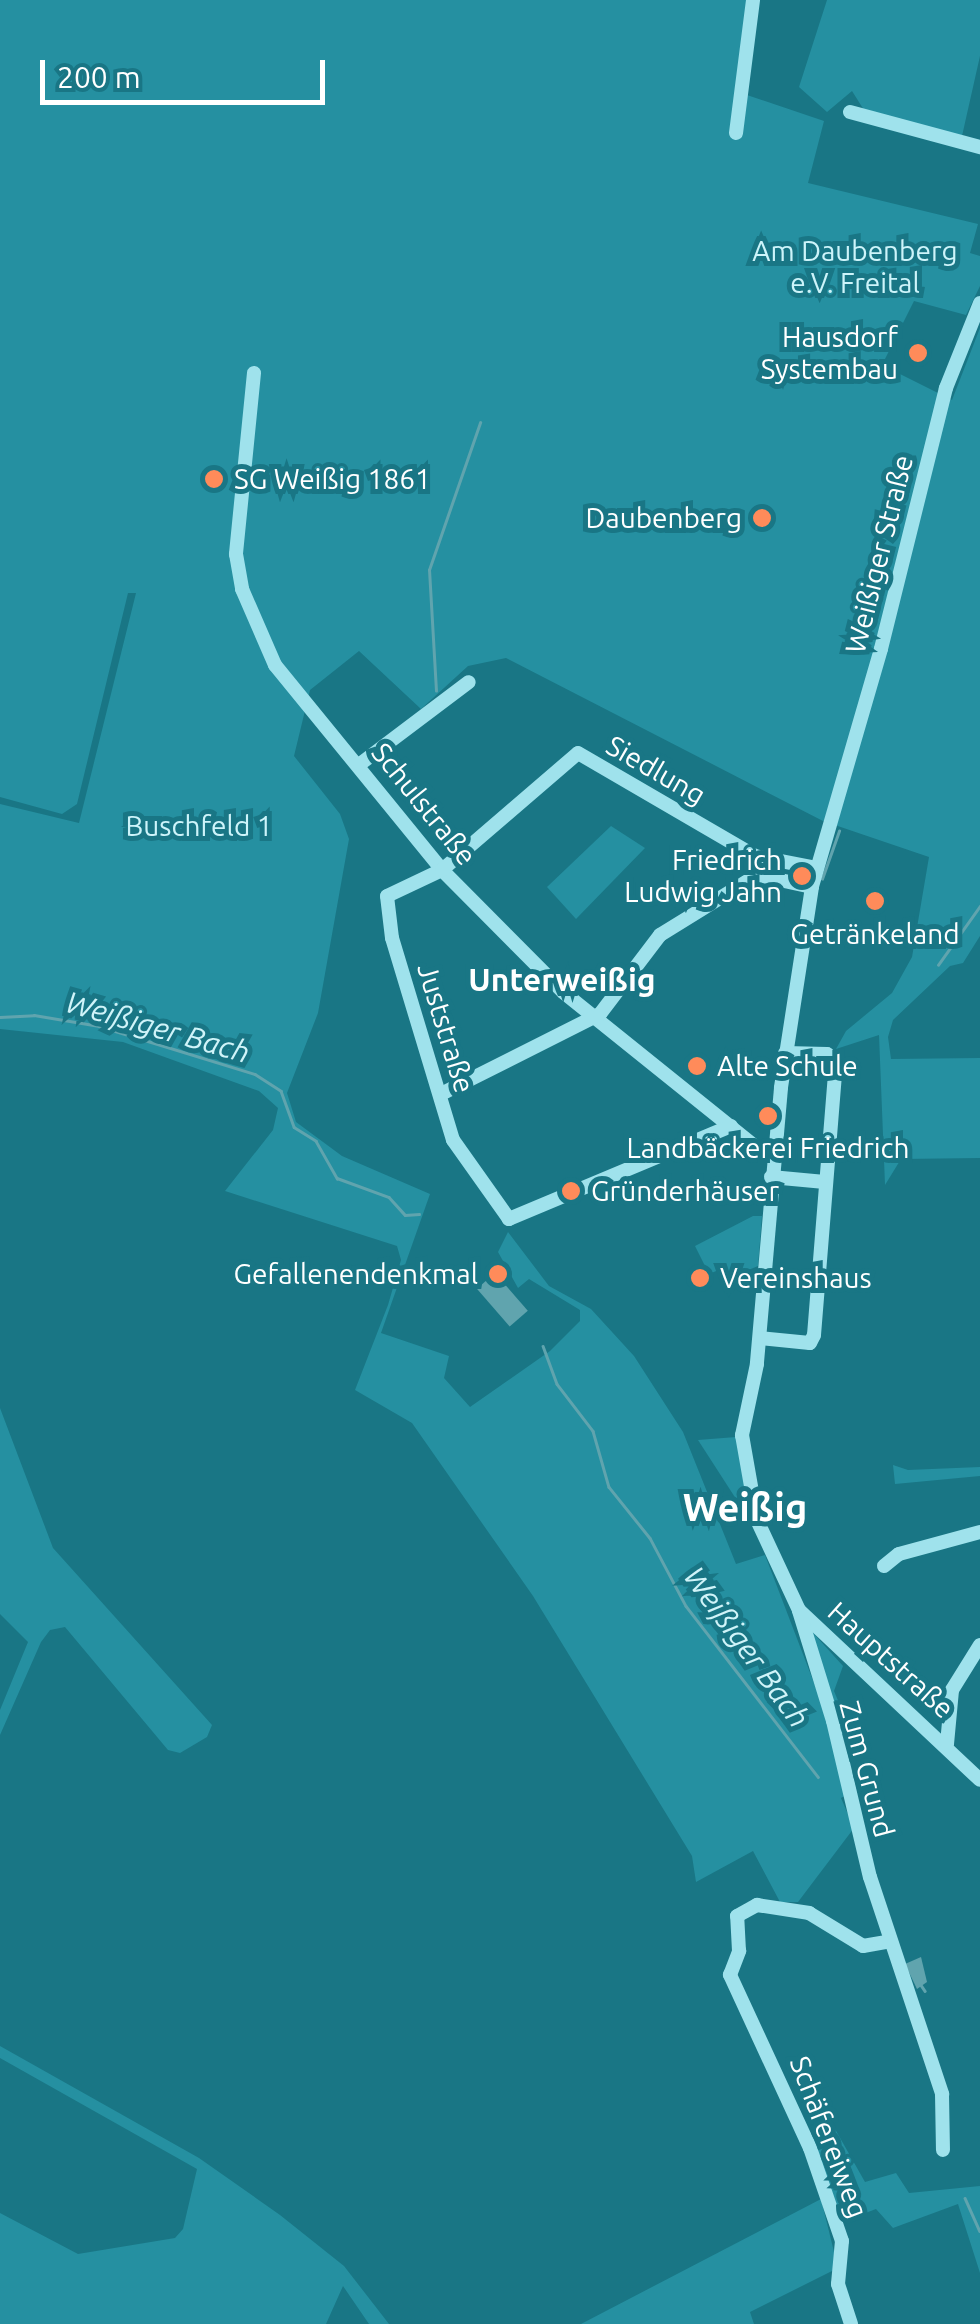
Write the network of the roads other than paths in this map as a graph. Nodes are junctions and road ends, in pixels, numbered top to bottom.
1 (754, 0) edge
2 (850, 112) dead end
3 (736, 133) dead end
4 (980, 148) edge
5 (980, 304) edge
6 (254, 374) dead end
7 (470, 682) dead end
8 (360, 764) junction
9 (831, 820) joint
10 (761, 859) junction
11 (816, 868) junction
12 (442, 870) junction
13 (756, 875) junction
14 (812, 887) junction
15 (594, 1016) junction
16 (785, 1053) junction
17 (441, 1094) junction
18 (731, 1126) junction
19 (774, 1153) junction
20 (771, 1177) junction
21 (825, 1182) junction
22 (760, 1338) junction
23 (980, 1532) edge
24 (884, 1566) dead end
25 (799, 1610) junction
26 (980, 1645) edge
27 (948, 1744) junction
28 (980, 1780) edge
29 (890, 1941) junction
30 (943, 2150) dead end
31 (851, 2324) edge

1 - 3 street
2 - 4 street
5 - 9 street, Weißiger Straße
6 - 8 street, Schulstraße
7 - 8 street
8 - 12 street, Schulstraße
9 - 11 street, Hauptstraße
10 - 11 street, Siedlung
10 - 12 street, Siedlung
10 - 13 street
11 - 14 street, Hauptstraße
12 - 15 street, Schulstraße
12 - 17 street, Juststraße
13 - 14 street
13 - 15 street
14 - 16 street, Hauptstraße
15 - 17 street
15 - 18 street, Schulstraße
16 - 19 street, Hauptstraße
16 - 21 street
17 - 18 street, Juststraße
18 - 19 street, Schulstraße
19 - 20 street, Hauptstraße
20 - 21 street
20 - 22 street, Hauptstraße
21 - 22 street
22 - 25 street, Hauptstraße
23 - 24 street
25 - 27 street, Hauptstraße
25 - 29 street, Zum Grund
26 - 27 street
27 - 28 street, Hauptstraße
29 - 30 street, Zum Grund
29 - 31 street, Schäfereiweg

